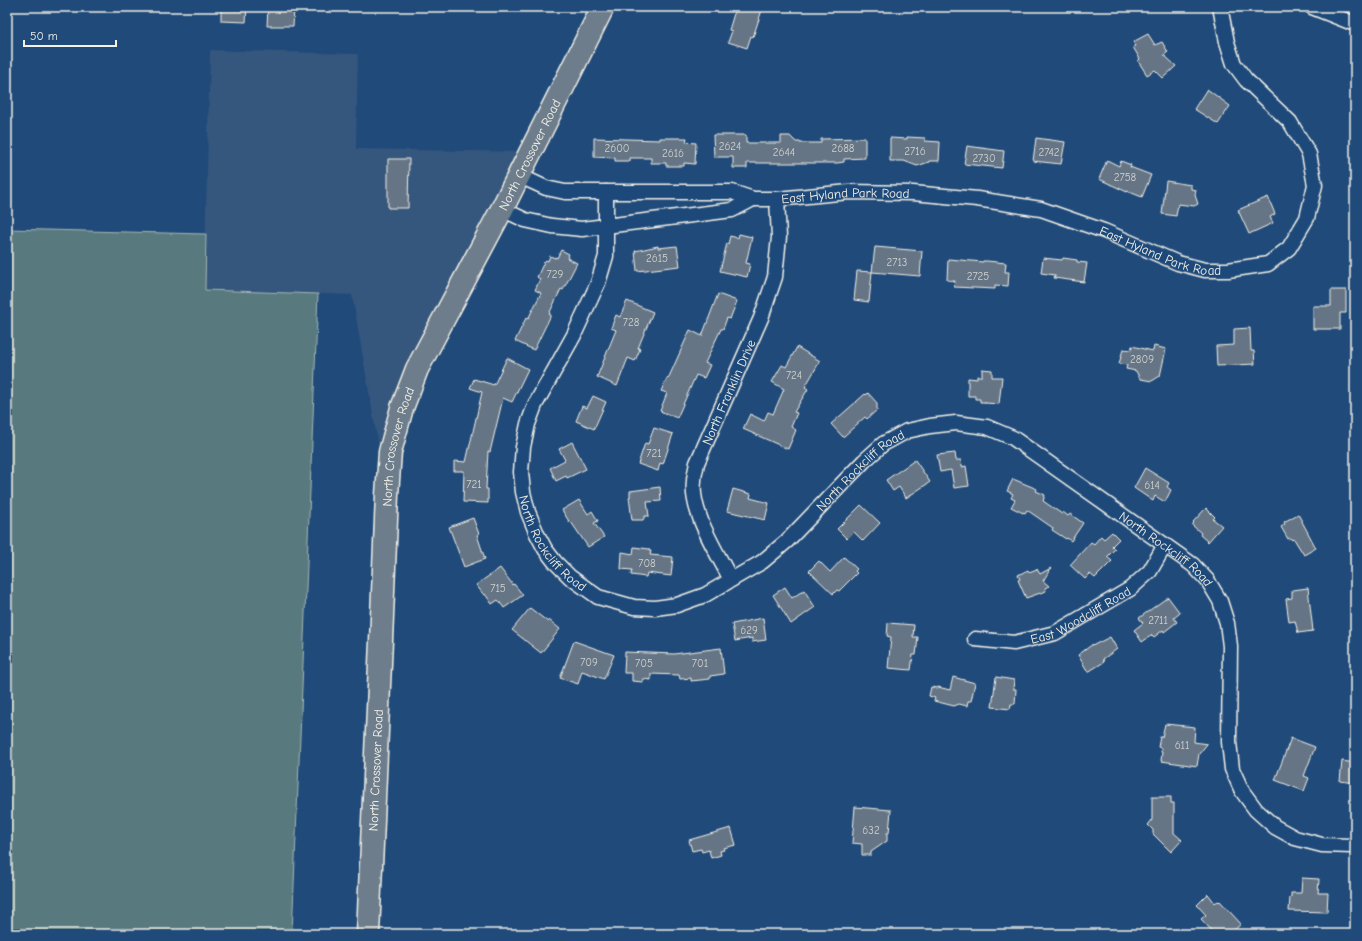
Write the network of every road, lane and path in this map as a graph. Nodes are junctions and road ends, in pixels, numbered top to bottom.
1 (603, 7) edge
2 (1220, 7) edge
3 (1312, 7) edge
4 (1355, 24) edge
5 (518, 175) junction
6 (606, 192) junction
7 (777, 198) junction
8 (754, 199) junction
9 (502, 209) junction
10 (606, 227) junction
11 (1166, 545) junction
12 (731, 580) junction
13 (975, 639) dead end
14 (1355, 844) edge
15 (368, 934) edge

1 - 5 main road, North Crossover Road
2 - 7 street, East Hyland Park Road
3 - 4 street
5 - 6 street, East Hyland Park Road
5 - 9 main road, North Crossover Road
6 - 8 street, East Hyland Park Road
6 - 10 street, North Rockcliff Road
7 - 8 street, East Hyland Park Road
7 - 12 street, North Franklin Drive
8 - 10 street, East Hyland Park Road
9 - 10 street, East Hyland Park Road
9 - 15 main road, North Crossover Road
10 - 12 street, North Rockcliff Road
11 - 12 street, North Rockcliff Road
11 - 13 street, East Woodcliff Road
11 - 14 street, North Rockcliff Road

